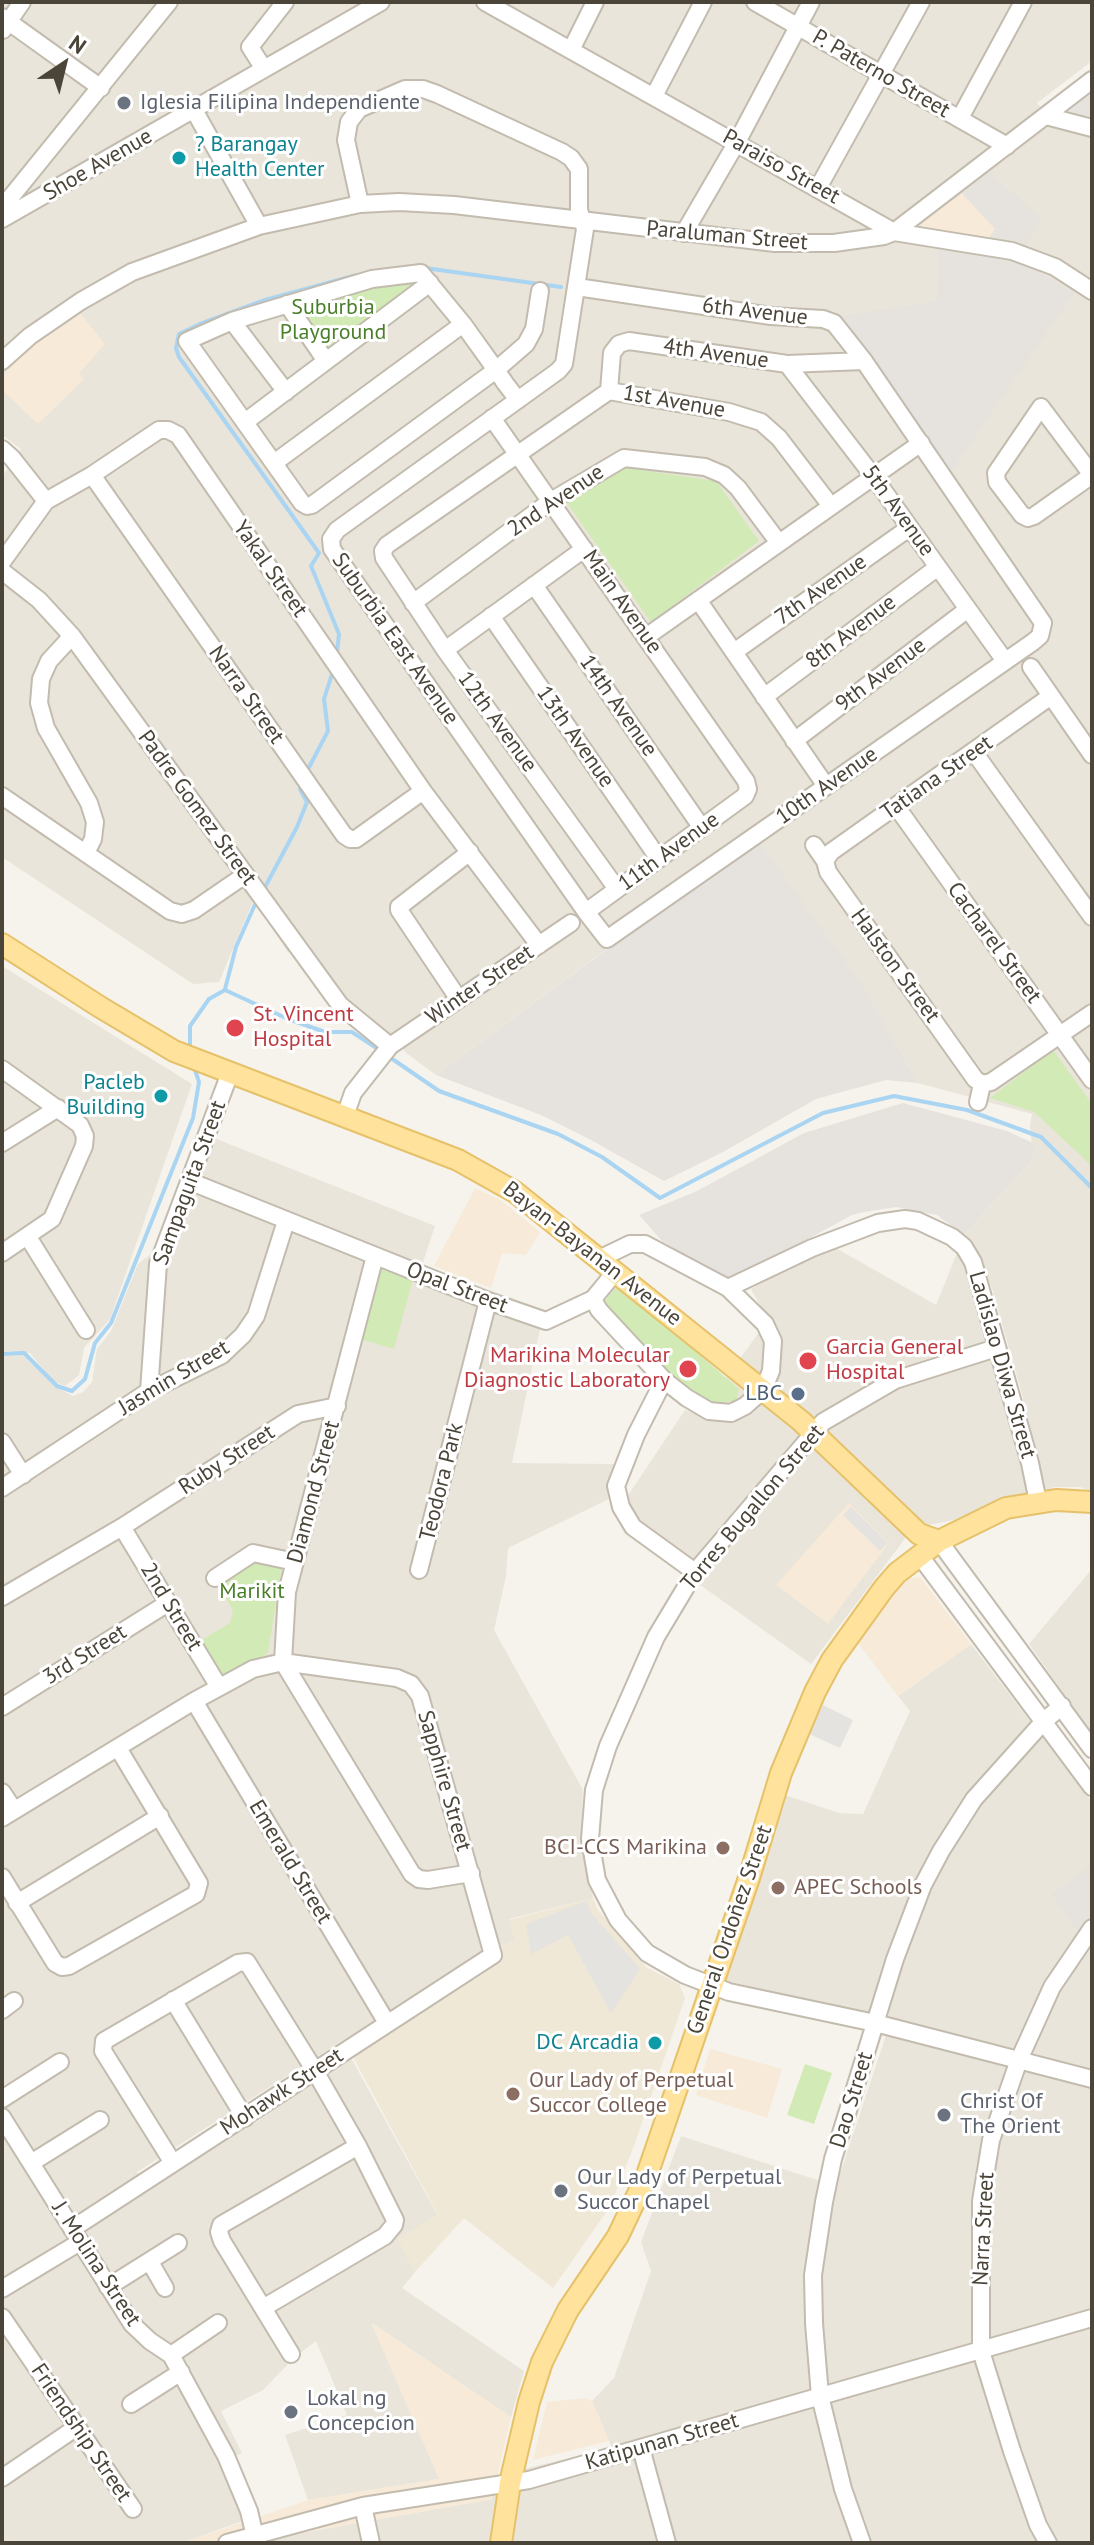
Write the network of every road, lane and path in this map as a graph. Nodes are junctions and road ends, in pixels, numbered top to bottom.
1 (22, 2) edge
2 (169, 2) edge
3 (285, 2) edge
4 (381, 2) edge
5 (485, 2) edge
6 (595, 2) edge
7 (703, 2) edge
8 (755, 2) edge
9 (811, 2) edge
10 (921, 2) edge
11 (1023, 2) edge
12 (4, 23) edge
13 (798, 27) junction
14 (571, 50) junction
15 (264, 69) junction
16 (880, 74) junction
17 (1092, 80) edge
18 (101, 88) junction
19 (654, 96) junction
20 (194, 110) junction
21 (1046, 116) junction
22 (960, 118) junction
23 (1092, 128) edge
24 (737, 142) junction
25 (1007, 146) junction
26 (818, 188) junction
27 (360, 204) junction
28 (2, 208) edge
29 (2, 219) edge
30 (582, 219) junction
31 (259, 226) junction
32 (894, 232) junction
33 (684, 233) junction
34 (430, 283) junction
35 (577, 287) junction
36 (540, 291) dead end
37 (1092, 291) edge
38 (287, 304) junction
39 (232, 321) junction
40 (463, 324) junction
41 (2, 361) edge
42 (326, 361) junction
43 (864, 361) junction
44 (787, 364) junction
45 (496, 370) junction
46 (609, 391) junction
47 (286, 392) junction
48 (518, 400) junction
49 (492, 418) junction
50 (245, 422) junction
51 (921, 443) junction
52 (2, 449) edge
53 (518, 455) junction
54 (274, 463) junction
55 (92, 475) junction
56 (1092, 475) edge
57 (873, 476) junction
58 (46, 501) junction
59 (551, 501) junction
60 (831, 506) junction
61 (909, 528) junction
62 (779, 543) junction
63 (584, 549) junction
64 (383, 551) joint
65 (2, 562) edge
66 (938, 567) junction
67 (2, 571) edge
68 (534, 585) junction
69 (698, 600) junction
70 (413, 603) junction
71 (968, 609) junction
72 (491, 616) junction
73 (1043, 630) joint
74 (72, 636) junction
75 (646, 637) junction
76 (445, 650) junction
77 (734, 652) junction
78 (1005, 661) junction
79 (1031, 667) dead end
80 (1051, 696) junction
81 (764, 697) junction
82 (794, 741) junction
83 (974, 752) junction
84 (1092, 755) edge
85 (826, 786) junction
86 (748, 789) joint
87 (423, 791) junction
88 (2, 796) edge
89 (896, 806) junction
90 (702, 828) junction
91 (814, 845) dead end
92 (470, 852) junction
93 (86, 853) junction
94 (659, 859) junction
95 (825, 861) junction
96 (245, 875) junction
97 (617, 889) junction
98 (586, 912) junction
99 (1092, 917) edge
100 (571, 923) dead end
101 (607, 939) joint
102 (2, 944) edge
103 (539, 945) junction
104 (458, 998) junction
105 (1092, 1013) edge
106 (1061, 1036) junction
107 (385, 1051) junction
108 (2, 1069) edge
109 (230, 1073) junction
110 (1092, 1080) edge
111 (982, 1084) junction
112 (978, 1102) dead end
113 (58, 1108) junction
114 (345, 1116) junction
115 (2, 1143) edge
116 (189, 1181) junction
117 (286, 1221) junction
118 (28, 1237) junction
119 (2, 1253) edge
120 (375, 1256) junction
121 (608, 1264) junction
122 (728, 1288) junction
123 (593, 1299) junction
124 (488, 1301) junction
125 (86, 1330) dead end
126 (996, 1348) junction
127 (664, 1380) junction
128 (763, 1390) junction
129 (149, 1391) junction
130 (337, 1406) junction
131 (813, 1431) junction
132 (2, 1442) edge
133 (23, 1475) junction
134 (2, 1488) edge
135 (1038, 1502) junction
136 (1092, 1502) edge
137 (122, 1527) junction
138 (929, 1538) junction
139 (920, 1556) junction
140 (295, 1562) junction
141 (419, 1570) dead end
142 (695, 1572) junction
143 (215, 1578) dead end
144 (2, 1597) edge
145 (168, 1603) junction
146 (283, 1662) junction
147 (219, 1687) junction
148 (194, 1701) junction
149 (1062, 1706) junction
150 (2, 1707) edge
151 (1044, 1721) junction
152 (118, 1748) junction
153 (1092, 1749) edge
154 (1092, 1787) edge
155 (2, 1792) edge
156 (8, 1814) edge
157 (160, 1816) junction
158 (471, 1873) junction
159 (2, 1877) edge
160 (17, 1903) junction
161 (1092, 1928) edge
162 (493, 1955) joint
163 (712, 1986) junction
164 (173, 2000) junction
165 (387, 2023) junction
166 (875, 2023) junction
167 (1019, 2060) junction
168 (60, 2062) dead end
169 (315, 2071) junction
170 (1092, 2079) edge
171 (2, 2099) edge
172 (2, 2117) edge
173 (245, 2118) junction
174 (100, 2120) dead end
175 (358, 2146) junction
176 (31, 2163) junction
177 (173, 2163) junction
178 (76, 2235) junction
179 (178, 2243) dead end
180 (150, 2262) junction
181 (108, 2287) junction
182 (165, 2288) dead end
183 (2, 2289) edge
184 (263, 2308) junction
185 (2, 2317) edge
186 (1092, 2318) edge
187 (218, 2323) dead end
188 (981, 2351) junction
189 (291, 2354) dead end
190 (171, 2355) junction
191 (181, 2372) junction
192 (820, 2396) junction
193 (131, 2404) dead end
194 (77, 2427) junction
195 (641, 2448) junction
196 (2, 2478) edge
197 (510, 2483) junction
198 (363, 2506) junction
199 (133, 2509) dead end
200 (256, 2538) edge
201 (227, 2543) edge
202 (371, 2543) edge
203 (501, 2543) edge
204 (667, 2543) edge
205 (862, 2543) edge
206 (1048, 2543) edge

1 - 12 street
2 - 18 street
3 - 15 street
4 - 15 street, Shoe Avenue
5 - 14 street, Paraiso Street
6 - 14 street
7 - 19 street
8 - 13 street, P. Paterno Street
9 - 13 street
10 - 16 street
11 - 22 street
12 - 18 street
13 - 16 street, P. Paterno Street
13 - 24 street
14 - 19 street, Paraiso Street
15 - 20 street, Shoe Avenue
16 - 22 street, P. Paterno Street
16 - 26 street
17 - 21 street, Paraluman Street
18 - 28 street
19 - 24 street, Paraiso Street
20 - 29 street, Shoe Avenue
20 - 31 street
21 - 23 street
21 - 25 street, Paraluman Street
22 - 25 street, P. Paterno Street
24 - 26 street, Paraiso Street
24 - 33 street
25 - 32 street, Paraluman Street
26 - 32 street, Paraiso Street
27 - 30 street, Paraluman Street
27 - 30 street, Suburbia East Avenue
27 - 31 street, Paraluman Street
30 - 33 street, Paraluman Street
30 - 35 street, Suburbia East Avenue
31 - 41 street, Paraluman Street
32 - 33 street, Paraluman Street
32 - 37 street, Paraiso Street
34 - 38 street
34 - 40 street
34 - 42 street
35 - 43 street, 6th Avenue
35 - 48 street, Suburbia East Avenue
36 - 45 street
38 - 39 street
38 - 42 street
39 - 47 street
39 - 50 street
40 - 45 street
40 - 54 street
42 - 47 street
43 - 44 street, 4th Avenue
43 - 51 street, 6th Avenue
44 - 46 street, 4th Avenue
44 - 57 street, 5th Avenue
45 - 48 street
45 - 54 street
46 - 53 street, 1st Avenue
46 - 60 street, 1st Avenue
47 - 50 street
48 - 49 street, Suburbia East Avenue
49 - 53 street, Main Avenue
49 - 98 street, Suburbia East Avenue
50 - 54 street
51 - 57 street
51 - 73 street, 6th Avenue
52 - 58 street
53 - 59 street, Main Avenue
53 - 64 street, 1st Avenue
55 - 58 street, Yakal Street
55 - 87 street, Yakal Street
55 - 87 street, Narra Street
56 - 56 street
57 - 60 street
57 - 61 street, 5th Avenue
58 - 65 street
59 - 62 street, 2nd Avenue
59 - 63 street, Main Avenue
59 - 70 street, 2nd Avenue
60 - 62 street
61 - 66 street, 5th Avenue
61 - 77 street, 7th Avenue
62 - 69 street
63 - 68 street
63 - 75 street, Main Avenue
64 - 70 street, 12th Avenue
66 - 71 street, 5th Avenue
66 - 81 street, 8th Avenue
67 - 74 street, Padre Gomez Street
68 - 72 street
68 - 90 street, 14th Avenue
69 - 75 street
69 - 77 street
70 - 76 street, 12th Avenue
71 - 78 street, 5th Avenue
71 - 82 street, 9th Avenue
72 - 76 street
72 - 94 street, 13th Avenue
73 - 78 street, 10th Avenue
74 - 93 street
74 - 96 street, Padre Gomez Street
75 - 86 street, Main Avenue
76 - 97 street, 12th Avenue
77 - 81 street
78 - 85 street, 10th Avenue
79 - 80 street
80 - 83 street, Tatiana Street
80 - 84 street
81 - 82 street
82 - 85 street
83 - 89 street, Tatiana Street
83 - 99 street
85 - 101 street, 10th Avenue
86 - 90 street, 11th Avenue
87 - 92 street, Yakal Street
88 - 93 street
89 - 95 street, Tatiana Street
89 - 106 street, Cacharel Street
90 - 94 street, 11th Avenue
91 - 95 street, Halston Street
92 - 103 street, Yakal Street
92 - 104 street
93 - 96 street
94 - 97 street, 11th Avenue
95 - 111 street, Halston Street
96 - 107 street, Padre Gomez Street
97 - 98 street, 11th Avenue
98 - 101 street, Suburbia East Avenue
100 - 103 street, Winter Street
102 - 109 main road, Bayan-Bayanan Avenue
103 - 104 street, Winter Street
104 - 107 street, Winter Street
105 - 106 street
106 - 110 street, Cacharel Street
106 - 111 street
107 - 114 street
108 - 113 street
109 - 114 main road, Bayan-Bayanan Avenue
109 - 116 street, Sampaguita Street
111 - 112 street
113 - 115 street
113 - 118 street
114 - 121 main road, Bayan-Bayanan Avenue
116 - 117 street, Opal Street
116 - 129 street, Sampaguita Street
117 - 120 street, Opal Street
117 - 129 street, Jasmin Street
118 - 119 street
118 - 125 street
120 - 124 street, Opal Street
120 - 130 street, Diamond Street
121 - 122 street
121 - 123 street, Opal Street
121 - 128 main road, Bayan-Bayanan Avenue
122 - 126 street, Ladislao Diwa Street
122 - 128 street
123 - 124 street, Opal Street
123 - 127 street
124 - 141 street, Teodora Park
126 - 131 street, Torres Bugallon Street
126 - 135 street, Ladislao Diwa Street
127 - 128 street
127 - 142 street
128 - 131 main road, Bayan-Bayanan Avenue
129 - 133 street, Jasmin Street
130 - 137 street, Ruby Street
130 - 140 street, Diamond Street
131 - 138 main road, Bayan-Bayanan Avenue
131 - 142 street, Torres Bugallon Street
132 - 133 street
133 - 134 street, Jasmin Street
135 - 136 main road
135 - 138 main road
137 - 144 street, Ruby Street
137 - 145 street, 2nd Street
138 - 139 main road
138 - 149 street, Bayan-Bayanan Avenue
139 - 151 street
139 - 163 main road, General Ordoñez Street
140 - 143 street
140 - 146 street, Diamond Street
142 - 163 street, Torres Bugallon Street
145 - 147 street, 2nd Street
145 - 150 street, 3rd Street
146 - 147 street, Sapphire Street
146 - 158 street
146 - 158 street, Sapphire Street
147 - 148 street, Sapphire Street
148 - 152 street, Sapphire Street
148 - 165 street, Emerald Street
149 - 151 street, Dao Street
149 - 153 street, Bayan-Bayanan Avenue
151 - 154 street
151 - 166 street, Dao Street
152 - 156 street, Sapphire Street
152 - 157 street
155 - 156 street
157 - 160 street
157 - 160 street
158 - 162 street, Sapphire Street
159 - 160 street
161 - 167 street, Narra Street
162 - 165 street, Mohawk Street
163 - 166 street, Torres Bugallon Street
163 - 197 main road, General Ordoñez Street
164 - 169 street
164 - 173 street
164 - 177 street
165 - 169 street, Mohawk Street
166 - 167 street, Torres Bugallon Street
166 - 192 street, Dao Street
167 - 170 street, Torres Bugallon Street
167 - 188 street, Narra Street
168 - 171 street
169 - 173 street, Mohawk Street
169 - 175 street
172 - 176 street, J. Molina Street
173 - 177 street, Mohawk Street
174 - 176 street
175 - 184 street
175 - 184 street
176 - 178 street, J. Molina Street
177 - 178 street, Mohawk Street
178 - 181 street, J. Molina Street
178 - 183 street, Mohawk Street
179 - 180 street
180 - 181 street
180 - 182 street
181 - 190 street, J. Molina Street
184 - 189 street
185 - 194 street, Friendship Street
186 - 188 street, Katipunan Street
187 - 190 street
188 - 192 street, Katipunan Street
188 - 206 street, Narra Street
190 - 191 street, J. Molina Street
191 - 193 street
191 - 200 street, J. Molina Street
192 - 195 street, Katipunan Street
192 - 205 street, Dao Street
194 - 196 street
194 - 199 street, Friendship Street
195 - 197 street, Katipunan Street
195 - 204 street
197 - 198 street, Katipunan Street
197 - 203 main road, General Ordoñez Street
198 - 200 street, Katipunan Street
198 - 202 street
200 - 201 street, Katipunan Street

